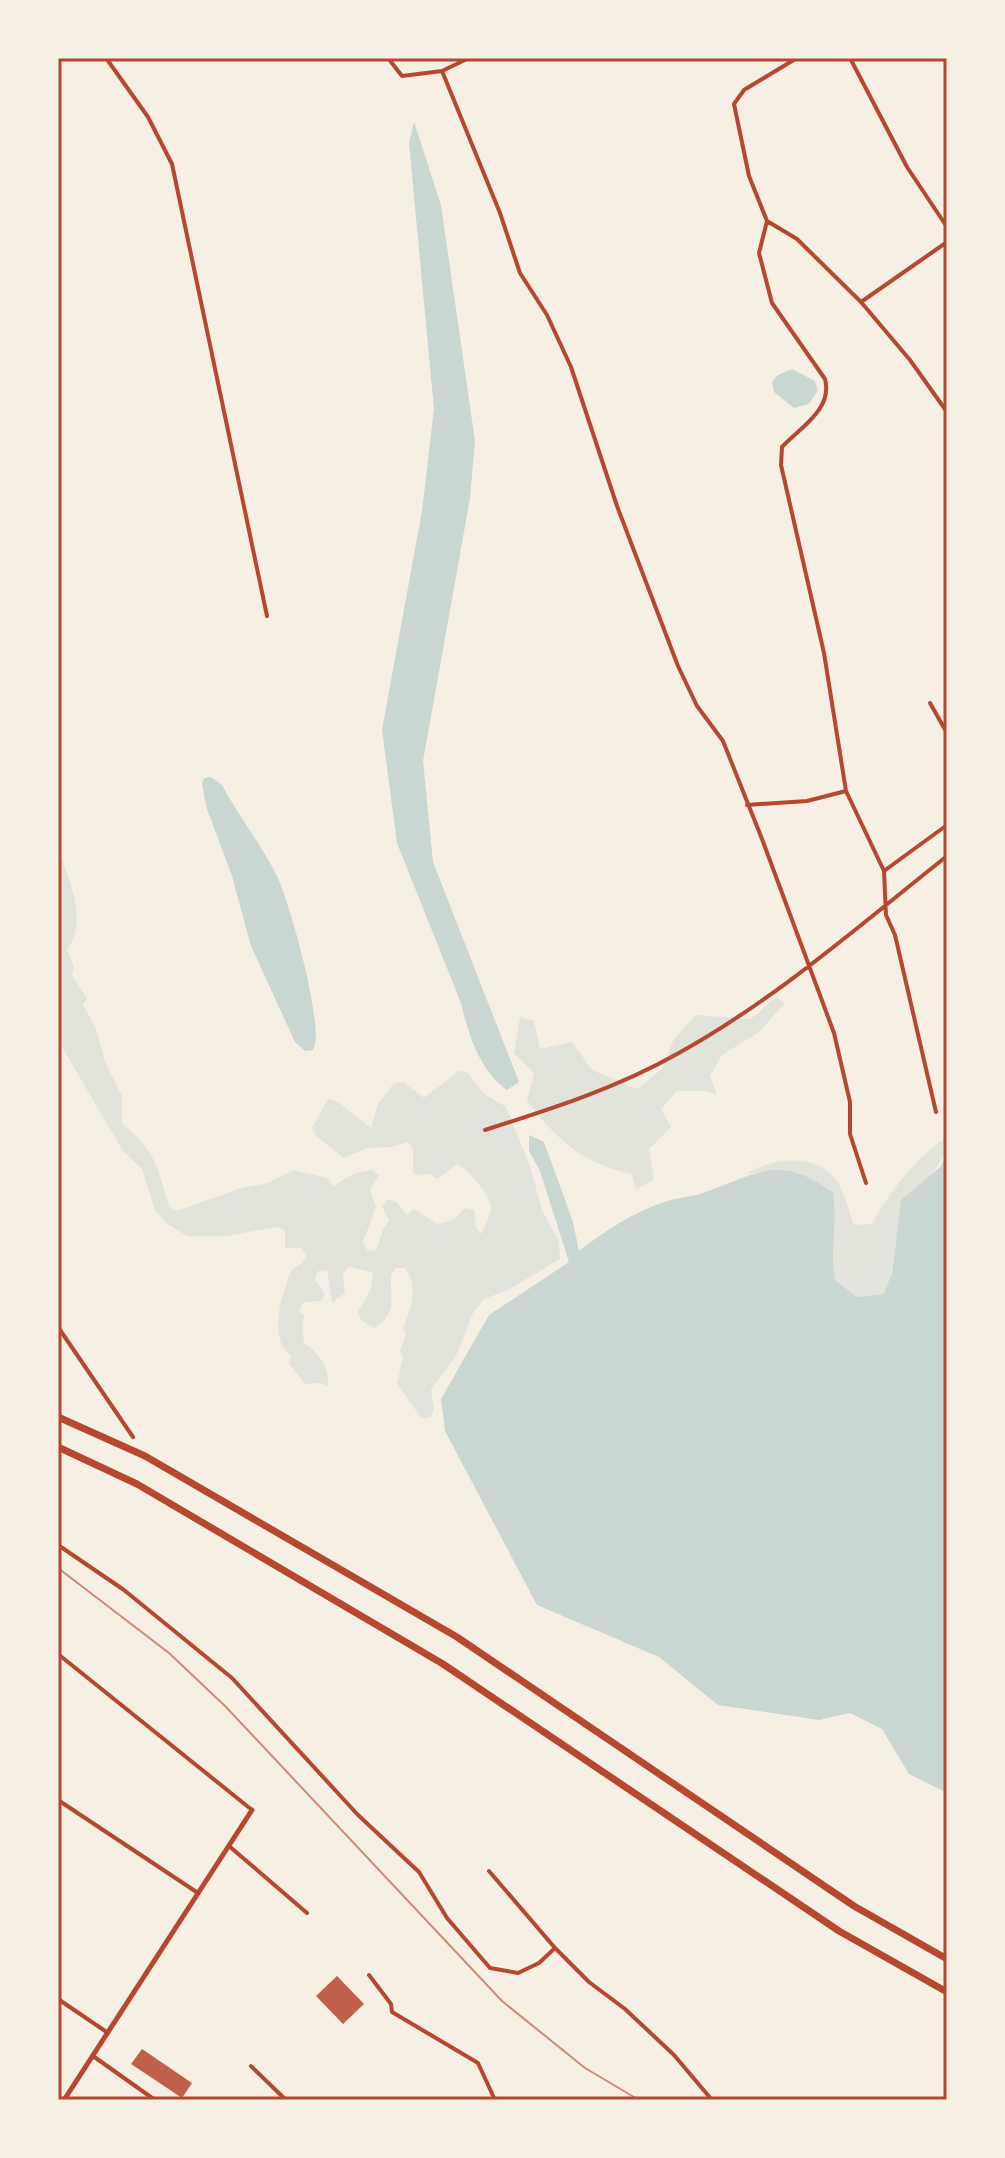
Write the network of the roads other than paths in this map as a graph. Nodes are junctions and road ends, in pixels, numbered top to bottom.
1 (106, 58) edge
2 (388, 58) edge
3 (469, 58) edge
4 (797, 58) edge
5 (850, 58) edge
6 (442, 71) junction
7 (767, 221) junction
8 (947, 227) edge
9 (947, 242) edge
10 (861, 302) junction
11 (947, 412) edge
12 (267, 616) dead end
13 (930, 703) dead end
14 (947, 733) edge
15 (846, 791) junction
16 (747, 805) junction
17 (947, 825) edge
18 (947, 856) edge
19 (884, 871) junction
20 (887, 904) junction
21 (808, 965) junction
22 (936, 1112) dead end
23 (485, 1130) dead end
24 (866, 1183) dead end
25 (58, 1327) edge
26 (58, 1417) edge
27 (133, 1437) dead end
28 (58, 1447) edge
29 (58, 1545) edge
30 (58, 1654) edge
31 (58, 1800) edge
32 (252, 1810) joint
33 (229, 1846) junction
34 (489, 1871) dead end
35 (198, 1893) junction
36 (307, 1913) dead end
37 (555, 1948) junction
38 (947, 1959) edge
39 (369, 1975) dead end
40 (947, 1992) edge
41 (58, 1999) edge
42 (108, 2033) junction
43 (93, 2056) junction
44 (251, 2066) dead end
45 (64, 2100) edge
46 (155, 2100) edge
47 (286, 2100) edge
48 (495, 2100) edge
49 (712, 2100) edge

1 - 12 street
2 - 6 street
3 - 6 street
4 - 7 street
5 - 8 street
6 - 16 street
7 - 10 street
7 - 15 street
9 - 10 street
10 - 11 street
13 - 14 street
15 - 16 street
15 - 19 street
16 - 21 street
17 - 19 street
18 - 20 street
19 - 20 street
20 - 21 street
20 - 22 street
21 - 23 street
21 - 24 street
25 - 27 street
26 - 38 main road
28 - 40 main road
29 - 37 street
30 - 32 street
31 - 35 street
32 - 33 street
33 - 35 street
33 - 36 street
34 - 37 street
35 - 42 street
37 - 49 street
39 - 48 street
41 - 42 street
42 - 43 street
43 - 45 street
43 - 46 street
44 - 47 street

